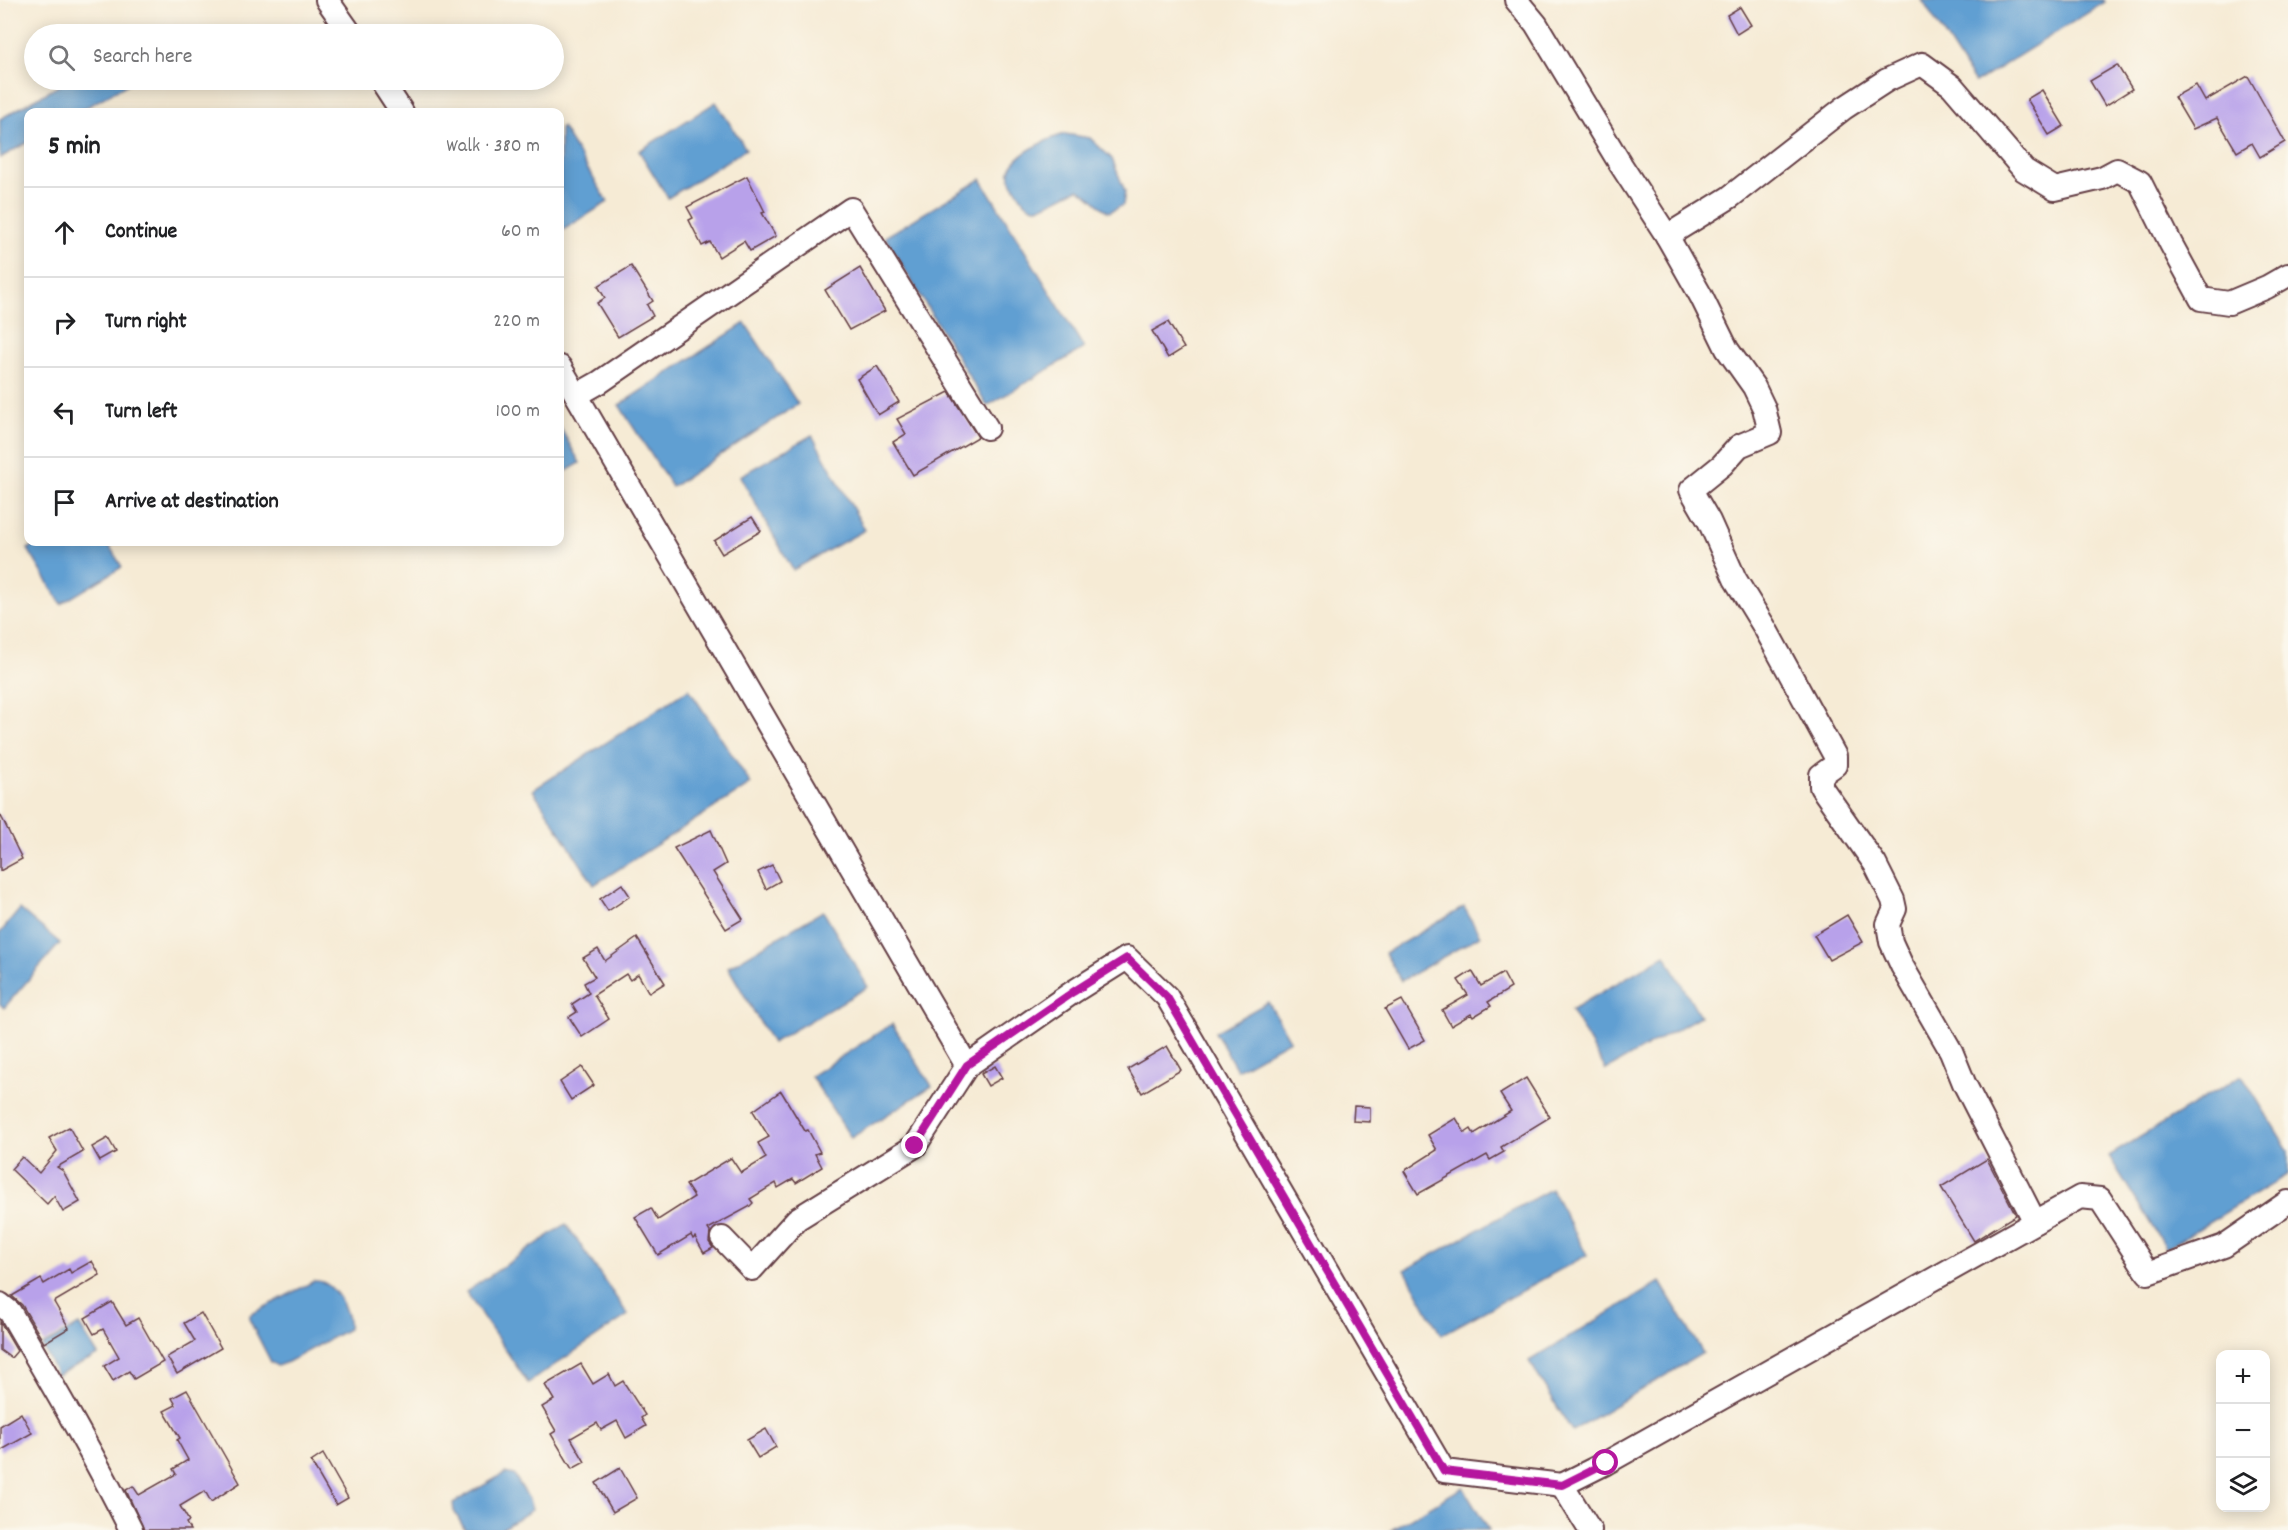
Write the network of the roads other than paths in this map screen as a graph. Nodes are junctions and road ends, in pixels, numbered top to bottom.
1 (327, 0) edge
2 (1516, 0) edge
3 (344, 24) edge
4 (388, 90) edge
5 (399, 108) edge
6 (1667, 236) junction
7 (2288, 275) edge
8 (564, 374) edge
9 (577, 395) junction
10 (987, 428) dead end
11 (967, 1065) junction
12 (2288, 1202) edge
13 (2035, 1222) junction
14 (722, 1238) dead end
15 (0, 1304) edge
16 (1562, 1485) junction
17 (131, 1530) edge
18 (1590, 1530) edge

1 - 3 street
2 - 6 street
4 - 5 street
6 - 7 street
6 - 13 street
8 - 9 street
9 - 10 street
9 - 11 street
11 - 14 street
11 - 16 street
12 - 13 street
13 - 16 street
15 - 17 street
16 - 18 street

